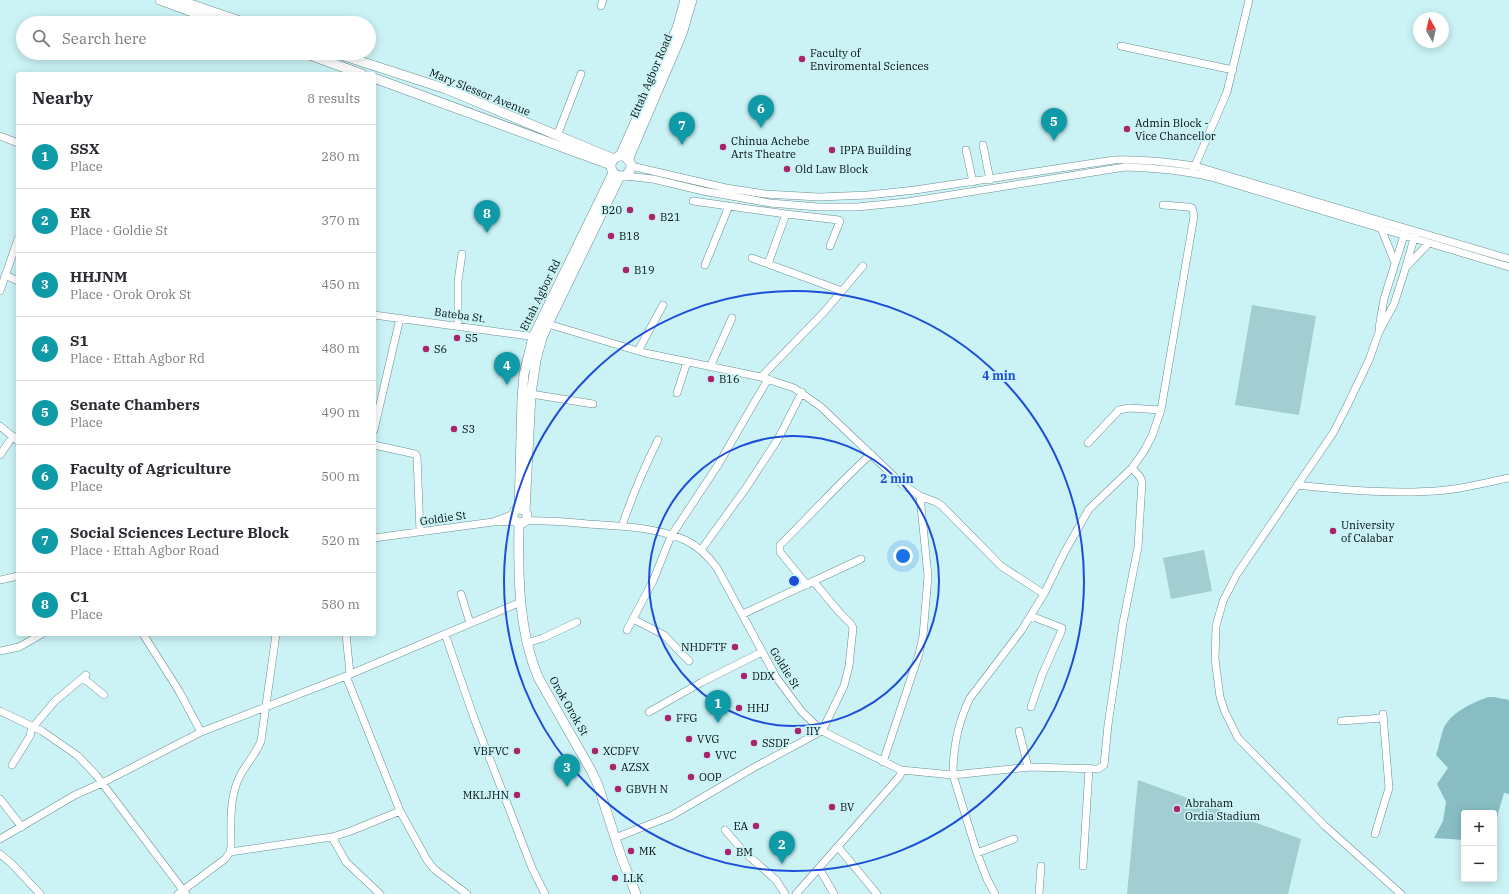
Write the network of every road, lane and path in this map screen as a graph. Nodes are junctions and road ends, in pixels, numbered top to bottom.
1 (160, 0) edge
2 (178, 0) edge
3 (685, 0) edge
4 (692, 0) edge
5 (1249, 0) edge
6 (203, 16) edge
7 (225, 16) edge
8 (1121, 46) dead end
9 (323, 60) edge
10 (357, 60) edge
11 (1233, 70) junction
12 (356, 72) edge
13 (581, 74) dead end
14 (376, 79) edge
15 (0, 136) edge
16 (557, 136) junction
17 (16, 142) edge
18 (983, 145) dead end
19 (966, 150) dead end
20 (620, 166) junction
21 (1194, 169) junction
22 (990, 180) junction
23 (973, 182) junction
24 (693, 201) dead end
25 (1163, 205) dead end
26 (729, 206) junction
27 (786, 214) junction
28 (1380, 228) junction
29 (1405, 232) junction
30 (1415, 235) junction
31 (1429, 243) junction
32 (16, 246) edge
33 (830, 246) dead end
34 (462, 254) dead end
35 (752, 258) dead end
36 (1509, 259) edge
37 (768, 264) junction
38 (1395, 264) junction
39 (705, 265) dead end
40 (863, 266) dead end
41 (1406, 267) junction
42 (1509, 267) edge
43 (5, 275) junction
44 (16, 280) edge
45 (0, 291) edge
46 (842, 291) junction
47 (663, 305) dead end
48 (376, 315) edge
49 (400, 318) junction
50 (732, 318) dead end
51 (548, 324) junction
52 (458, 326) junction
53 (1379, 332) junction
54 (537, 338) junction
55 (638, 351) junction
56 (687, 362) junction
57 (710, 367) junction
58 (765, 378) junction
59 (802, 392) junction
60 (677, 393) dead end
61 (531, 394) junction
62 (592, 404) dead end
63 (1161, 410) junction
64 (376, 421) edge
65 (0, 426) edge
66 (16, 438) edge
67 (16, 440) edge
68 (658, 440) dead end
69 (376, 444) edge
70 (1088, 444) dead end
71 (0, 454) edge
72 (871, 454) junction
73 (1132, 468) junction
74 (1509, 478) edge
75 (1297, 485) junction
76 (920, 496) junction
77 (520, 516) junction
78 (622, 526) junction
79 (420, 532) junction
80 (670, 536) junction
81 (376, 538) edge
82 (701, 550) junction
83 (861, 559) dead end
84 (16, 576) edge
85 (0, 580) edge
86 (814, 582) junction
87 (807, 585) junction
88 (461, 594) dead end
89 (1044, 594) junction
90 (521, 602) junction
91 (743, 614) junction
92 (1031, 616) junction
93 (633, 619) junction
94 (577, 622) dead end
95 (470, 623) junction
96 (628, 630) dead end
97 (445, 634) junction
98 (38, 636) edge
99 (144, 636) edge
100 (276, 636) edge
101 (346, 636) edge
102 (527, 642) junction
103 (0, 652) edge
104 (762, 652) junction
105 (689, 661) dead end
106 (348, 675) junction
107 (104, 694) dead end
108 (264, 706) junction
109 (1031, 707) dead end
110 (0, 711) edge
111 (649, 712) dead end
112 (1341, 721) dead end
113 (32, 726) junction
114 (822, 731) junction
115 (1019, 731) dead end
116 (201, 732) junction
117 (883, 762) junction
118 (12, 765) dead end
119 (1028, 767) junction
120 (1089, 768) junction
121 (901, 770) junction
122 (953, 775) junction
123 (102, 783) junction
124 (0, 799) edge
125 (400, 811) junction
126 (22, 826) junction
127 (725, 830) dead end
128 (1375, 834) dead end
129 (332, 837) junction
130 (615, 838) junction
131 (0, 839) edge
132 (1014, 839) dead end
133 (838, 847) junction
134 (230, 852) junction
135 (977, 852) junction
136 (0, 854) edge
137 (1041, 866) dead end
138 (1083, 866) dead end
139 (819, 868) junction
140 (182, 893) edge
141 (40, 894) edge
142 (380, 894) edge
143 (467, 894) edge
144 (545, 894) edge
145 (636, 894) edge
146 (785, 894) edge
147 (796, 894) edge
148 (834, 894) edge
149 (877, 894) edge
150 (995, 894) edge
151 (1039, 894) edge
152 (1401, 894) edge

1 - 6 main road
2 - 7 main road
3 - 20 main road, Ettah Agbor Road
4 - 20 main road, Ettah Agbor Road
5 - 11 street
8 - 11 street
9 - 12 main road
10 - 16 main road, Mary Slessor Avenue
11 - 21 street
13 - 16 street
14 - 20 main road, Mary Slessor Avenue
15 - 17 street
16 - 20 main road, Mary Slessor Avenue
18 - 22 street
19 - 23 street
20 - 21 street
20 - 23 street
20 - 51 main road, Ettah Agbor Rd
20 - 54 main road, Ettah Agbor Rd
21 - 22 street
21 - 28 street
21 - 29 street
22 - 23 street
24 - 26 street
25 - 63 street
26 - 27 street
26 - 39 street
27 - 33 street
27 - 37 street
28 - 29 street
28 - 38 street
29 - 30 street
29 - 38 street
30 - 31 street
30 - 36 street
30 - 41 street
31 - 41 street
31 - 42 street
32 - 43 street
34 - 52 street
35 - 37 street
37 - 46 street
38 - 53 street
40 - 46 street
41 - 53 street
43 - 44 street
43 - 45 street
46 - 58 street
47 - 55 street
48 - 49 street, Bateba St.
49 - 52 street, Bateba St.
49 - 64 street
50 - 57 street
51 - 54 main road, Ettah Agbor Rd
51 - 55 street
52 - 54 street, Bateba St.
53 - 75 street
54 - 61 main road, Ettah Agbor Rd
54 - 77 main road, Ettah Agbor Rd
55 - 56 street
56 - 57 street
56 - 60 street
57 - 58 street
58 - 59 street
58 - 80 street
59 - 72 street
59 - 82 street
61 - 62 street
61 - 77 main road, Ettah Agbor Rd
63 - 70 street
63 - 73 street
65 - 66 street
67 - 71 street
68 - 78 street
69 - 79 street
72 - 76 street
72 - 87 street
73 - 89 street
73 - 120 street
74 - 75 street
75 - 152 street
76 - 89 street
76 - 117 street
77 - 78 street, Goldie St
77 - 79 street, Goldie St
77 - 90 main road, Orok Orok St
78 - 80 street, Goldie St
79 - 81 street, Goldie St
80 - 82 street, Goldie St
80 - 93 street
82 - 91 street, Goldie St
83 - 86 street
84 - 85 street
86 - 87 street
86 - 114 street
87 - 91 street
88 - 95 street
89 - 92 street
90 - 95 street
90 - 102 main road, Orok Orok St
91 - 104 street, Goldie St
92 - 109 street
92 - 122 street
93 - 96 street
93 - 105 street
94 - 102 street
95 - 97 street
97 - 106 street
97 - 144 street
98 - 103 street
99 - 116 street
100 - 108 street
101 - 106 street
102 - 130 main road, Orok Orok St
104 - 111 street
104 - 114 street, Goldie St
106 - 108 street
106 - 125 street
107 - 113 street
108 - 116 street
108 - 134 street
110 - 113 street
112 - 128 street
113 - 118 street
113 - 123 street
114 - 117 street, Goldie St
114 - 130 street
115 - 119 street
116 - 123 street
117 - 121 street, Goldie St
119 - 120 street, Goldie St
119 - 122 street, Goldie St
120 - 138 street
121 - 122 street, Goldie St
121 - 133 street
122 - 135 street
123 - 126 street
123 - 140 street
124 - 126 street
125 - 129 street
125 - 143 street
126 - 131 street
127 - 146 street
129 - 134 street
129 - 142 street
130 - 145 main road, Orok Orok St
132 - 135 street
133 - 139 street
133 - 149 street
134 - 140 street
135 - 150 street
136 - 141 street
137 - 151 street
139 - 147 street
139 - 148 street

